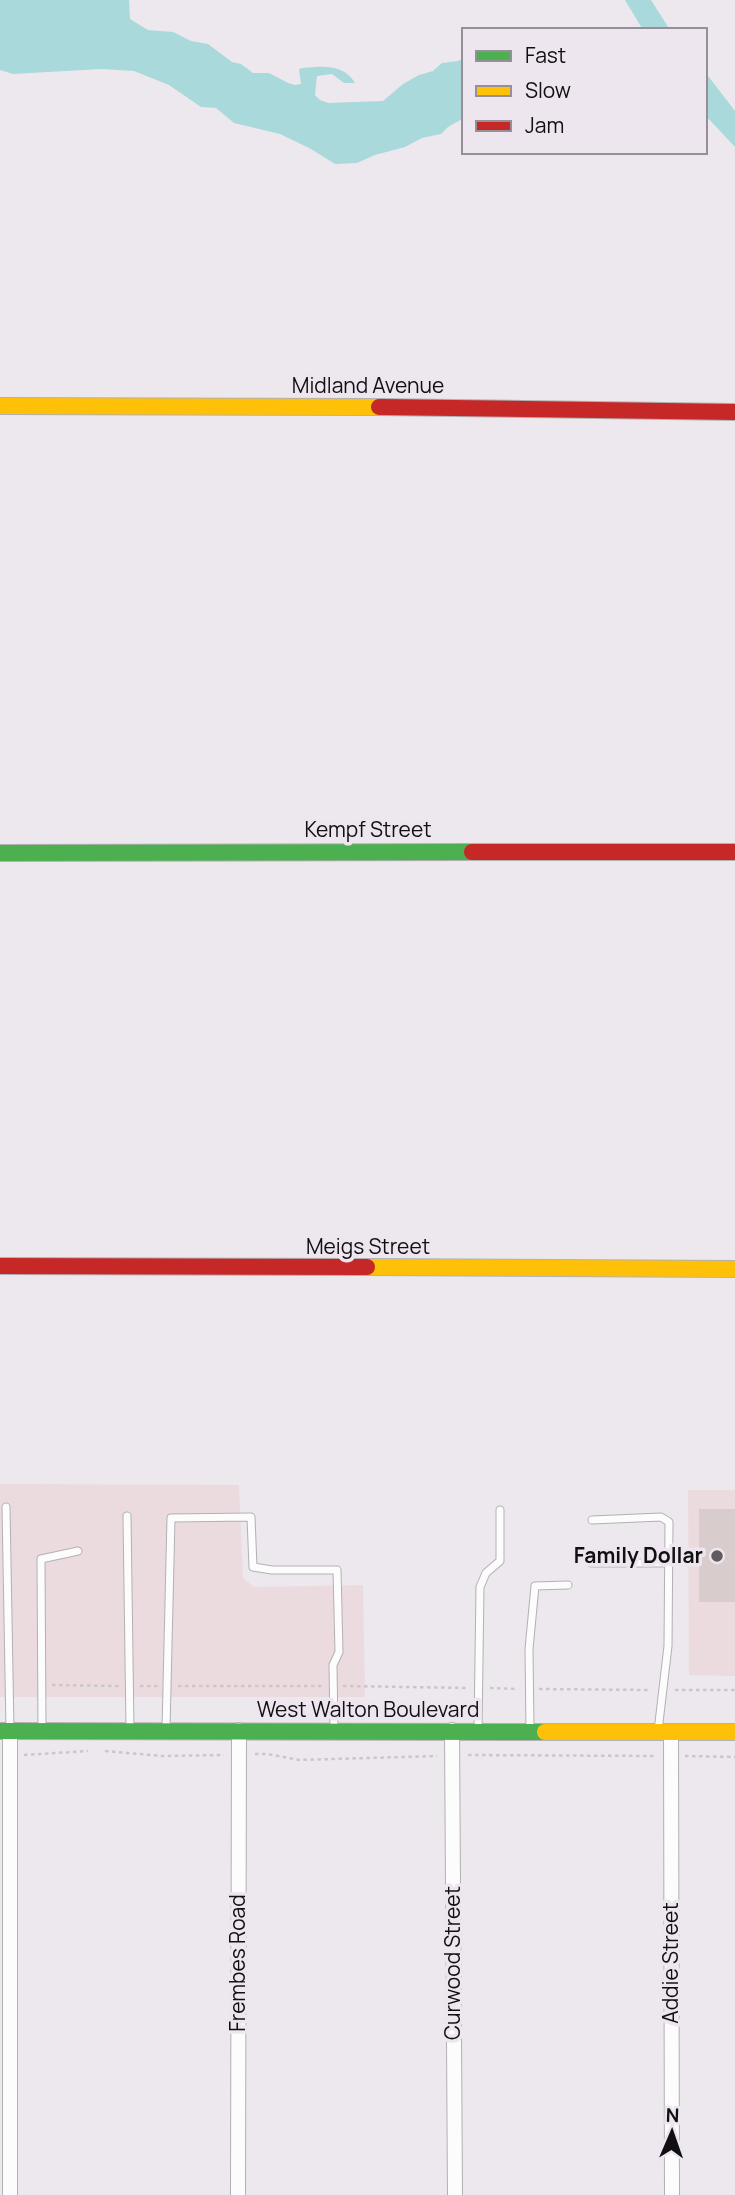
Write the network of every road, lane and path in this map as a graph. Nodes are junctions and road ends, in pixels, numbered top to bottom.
1 (0, 406) edge
2 (735, 412) edge
3 (735, 852) edge
4 (0, 853) edge
5 (0, 1266) edge
6 (735, 1269) edge
7 (6, 1507) dead end
8 (500, 1510) dead end
9 (127, 1516) dead end
10 (592, 1520) dead end
11 (78, 1551) dead end
12 (590, 1563) dead end
13 (668, 1563) junction
14 (568, 1585) dead end
15 (41, 1685) junction
16 (130, 1686) junction
17 (167, 1686) junction
18 (334, 1686) junction
19 (478, 1688) junction
20 (530, 1689) junction
21 (663, 1690) junction
22 (735, 1690) edge
23 (239, 1730) junction
24 (452, 1730) junction
25 (5, 1731) edge
26 (42, 1731) junction
27 (130, 1731) junction
28 (166, 1731) junction
29 (334, 1731) junction
30 (478, 1731) junction
31 (530, 1731) junction
32 (664, 1732) junction
33 (735, 1732) edge
34 (10, 1755) junction
35 (239, 1755) junction
36 (452, 1755) junction
37 (671, 1756) junction
38 (735, 1757) edge
39 (10, 2195) edge
40 (238, 2195) edge
41 (455, 2195) edge
42 (672, 2195) edge

1 - 2 street, Midland Avenue
3 - 4 street, Kempf Street
5 - 6 street, Meigs Street
7 - 25 lane
8 - 19 lane
9 - 16 lane
10 - 13 lane
11 - 15 lane
12 - 13 lane
13 - 21 lane
14 - 20 lane
15 - 16 path
15 - 26 lane
16 - 17 path
16 - 27 lane
17 - 18 path
17 - 18 lane
17 - 28 lane
18 - 19 path
18 - 29 lane
19 - 20 path
19 - 30 lane
20 - 21 path
20 - 31 lane
21 - 22 path
21 - 32 lane
23 - 28 street, West Walton Boulevard
23 - 29 street, West Walton Boulevard
23 - 35 street, Frembes Road
24 - 29 street, West Walton Boulevard
24 - 30 street, West Walton Boulevard
24 - 36 street, Curwood Street
25 - 26 street, West Walton Boulevard
25 - 34 street
26 - 27 street, West Walton Boulevard
27 - 28 street, West Walton Boulevard
30 - 31 street, West Walton Boulevard
31 - 32 street, West Walton Boulevard
32 - 33 street, West Walton Boulevard
32 - 37 street, Addie Street
34 - 35 path
34 - 39 street
35 - 36 path
35 - 40 street, Frembes Road
36 - 37 path
36 - 41 street, Curwood Street
37 - 38 path
37 - 42 street, Addie Street

